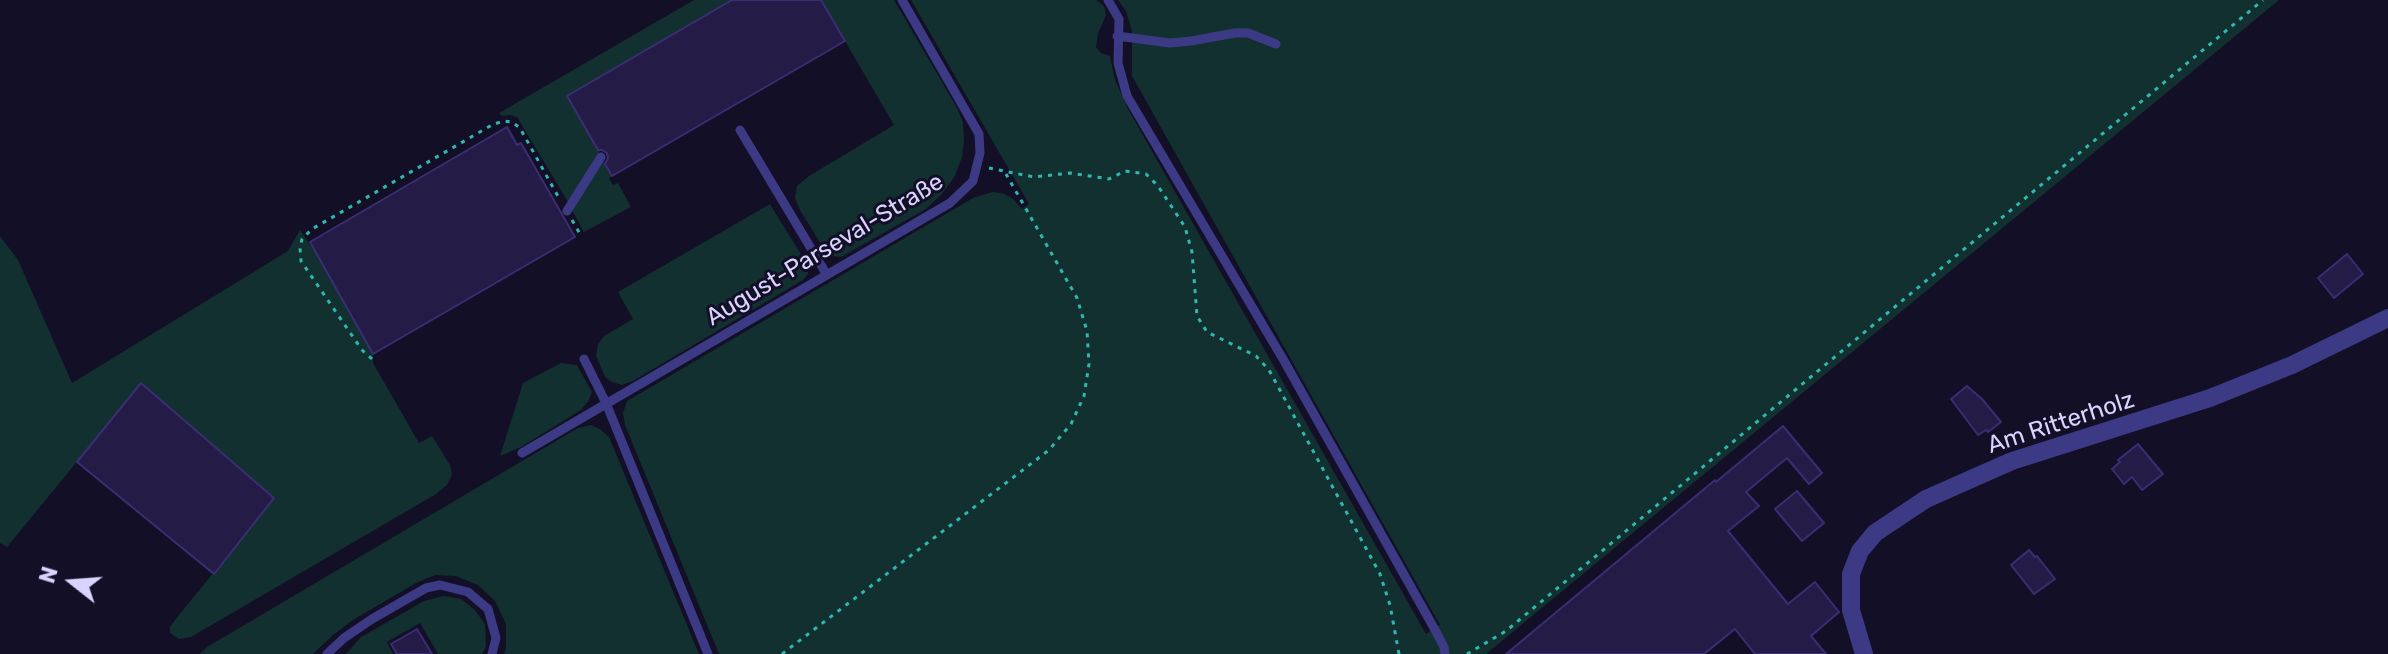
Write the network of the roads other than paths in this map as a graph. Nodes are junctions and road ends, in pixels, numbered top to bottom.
1 (902, 0) edge
2 (1108, 0) edge
3 (1117, 36) junction
4 (1276, 44) dead end
5 (740, 130) dead end
6 (601, 157) dead end
7 (567, 211) road end
8 (827, 275) junction
9 (2388, 318) edge
10 (584, 359) dead end
11 (606, 403) junction
12 (522, 453) dead end
13 (327, 654) edge
14 (492, 654) edge
15 (708, 654) edge
16 (1445, 654) edge
17 (1864, 654) edge

1 - 8 lane, August-Parseval-Straße
2 - 3 lane
3 - 4 lane
3 - 16 lane
5 - 8 lane
6 - 7 lane
8 - 11 lane, August-Parseval-Straße
9 - 17 street, Am Ritterholz
10 - 11 lane
11 - 12 lane, August-Parseval-Straße
11 - 15 lane
13 - 14 lane

